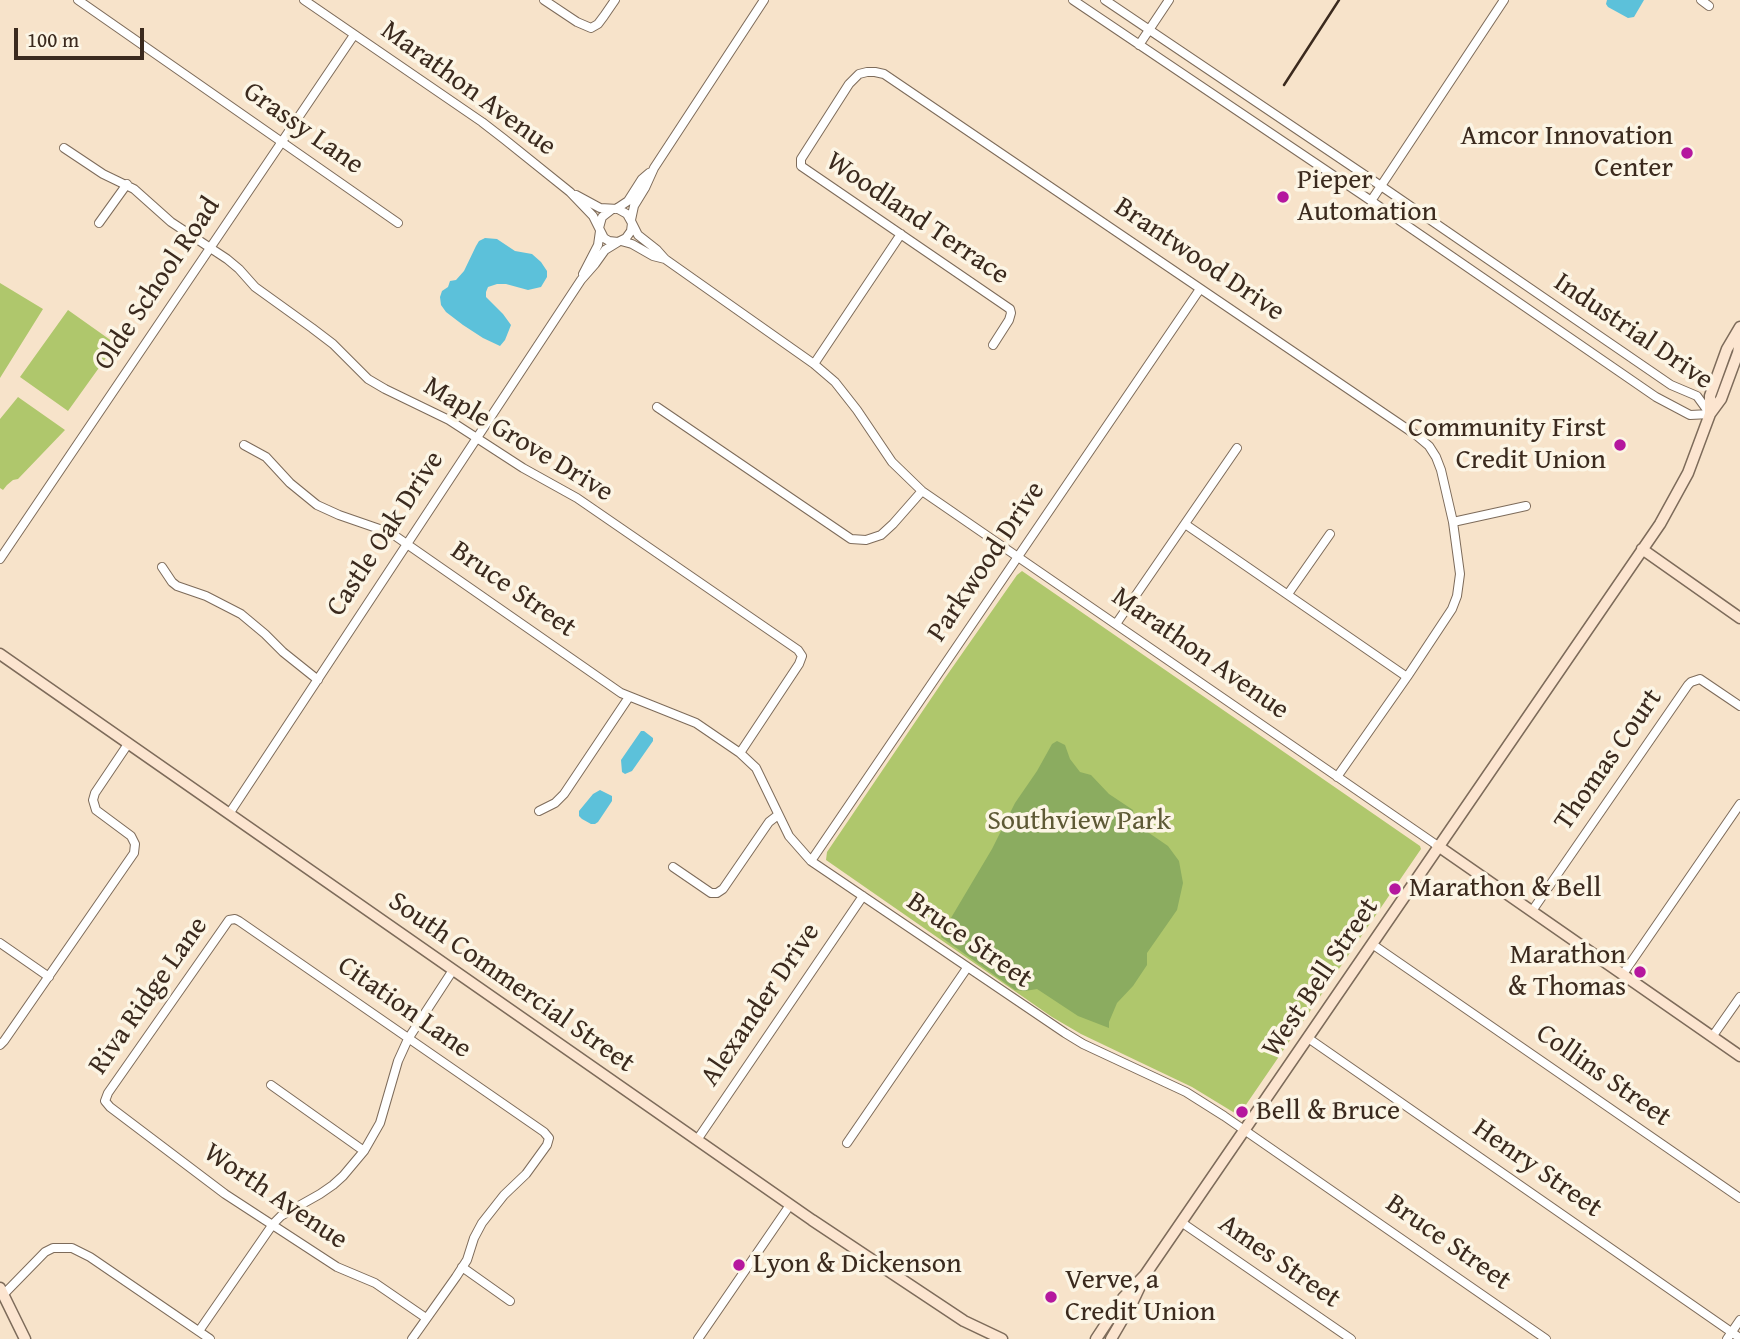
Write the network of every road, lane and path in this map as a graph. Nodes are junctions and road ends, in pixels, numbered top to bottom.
1 (78, 0) edge
2 (304, 0) edge
3 (544, 0) edge
4 (615, 0) edge
5 (764, 0) edge
6 (1073, 0) edge
7 (1105, 0) edge
8 (1169, 0) edge
9 (1503, 0) edge
10 (1701, 0) edge
11 (1709, 6) dead end
12 (1149, 30) junction
13 (354, 34) junction
14 (1139, 45) junction
15 (875, 72) joint
16 (282, 142) junction
17 (64, 148) dead end
18 (654, 168) junction
19 (127, 184) junction
20 (1381, 186) junction
21 (569, 192) junction
22 (1371, 201) junction
23 (613, 209) junction
24 (631, 221) junction
25 (99, 223) dead end
26 (398, 223) dead end
27 (600, 229) junction
28 (901, 234) junction
29 (619, 242) junction
30 (210, 247) junction
31 (665, 259) junction
32 (581, 280) junction
33 (1200, 289) junction
34 (1740, 327) edge
35 (1740, 341) edge
36 (993, 345) dead end
37 (814, 364) junction
38 (657, 407) dead end
39 (1710, 414) junction
40 (477, 437) junction
41 (244, 445) dead end
42 (1237, 448) dead end
43 (922, 491) junction
44 (1527, 506) dead end
45 (1452, 522) junction
46 (1185, 524) junction
47 (1330, 534) dead end
48 (406, 544) junction
49 (1642, 549) junction
50 (1019, 556) junction
51 (0, 559) edge
52 (162, 567) dead end
53 (1288, 594) junction
54 (1740, 618) edge
55 (1116, 624) junction
56 (0, 654) edge
57 (1407, 677) junction
58 (318, 680) junction
59 (629, 697) junction
60 (1740, 706) edge
61 (128, 744) junction
62 (740, 753) junction
63 (1337, 777) junction
64 (1740, 804) edge
65 (539, 811) dead end
66 (229, 814) junction
67 (778, 815) junction
68 (1438, 846) junction
69 (811, 861) junction
70 (673, 867) dead end
71 (863, 896) junction
72 (1532, 911) junction
73 (232, 919) joint
74 (0, 943) edge
75 (1372, 944) junction
76 (967, 968) junction
77 (453, 970) junction
78 (1623, 974) junction
79 (49, 977) junction
80 (1740, 996) edge
81 (1712, 1037) junction
82 (1308, 1038) junction
83 (408, 1039) junction
84 (0, 1045) edge
85 (1740, 1056) edge
86 (271, 1086) dead end
87 (105, 1101) joint
88 (1244, 1130) junction
89 (697, 1140) junction
90 (847, 1143) dead end
91 (364, 1151) junction
92 (1740, 1198) edge
93 (790, 1205) junction
94 (1181, 1222) junction
95 (273, 1224) junction
96 (462, 1267) junction
97 (1144, 1275) junction
98 (2, 1291) edge
99 (510, 1301) dead end
100 (426, 1318) junction
101 (1740, 1320) edge
102 (199, 1331) junction
103 (1730, 1335) edge
104 (1111, 1338) edge
105 (1740, 1338) edge
106 (25, 1339) edge
107 (210, 1339) edge
108 (412, 1339) edge
109 (698, 1339) edge
110 (1002, 1339) edge
111 (1096, 1339) edge
112 (1350, 1339) edge
113 (1546, 1339) edge

1 - 16 street, Grassy Lane
2 - 13 street, Marathon Avenue
3 - 4 street
5 - 18 street
6 - 14 street, Industrial Drive
7 - 12 street, Industrial Drive
8 - 12 street
9 - 20 street
10 - 11 street
12 - 14 street
12 - 20 street, Industrial Drive
13 - 16 street, Olde School Road
13 - 21 street, Marathon Avenue
14 - 22 street, Industrial Drive
15 - 28 street, Woodland Terrace
15 - 33 street, Brantwood Drive
16 - 26 street, Grassy Lane
16 - 30 street, Olde School Road
17 - 19 street, Maple Grove Drive
18 - 23 street
18 - 24 street
19 - 25 street
19 - 30 street, Maple Grove Drive
20 - 22 street
20 - 39 street, Industrial Drive
21 - 23 street, Marathon Avenue
21 - 27 street, Marathon Avenue
22 - 39 street, Industrial Drive
23 - 24 street
23 - 27 street
24 - 29 street
24 - 31 street, Marathon Avenue
27 - 29 street
27 - 32 street, Castle Oak Drive
28 - 36 street, Woodland Terrace
28 - 37 street
29 - 31 street, Marathon Avenue
29 - 32 street, Castle Oak Drive
30 - 40 street, Maple Grove Drive
30 - 51 street, Olde School Road
31 - 37 street, Marathon Avenue
32 - 40 street, Castle Oak Drive
33 - 45 street, Brantwood Drive
33 - 50 street, Parkwood Drive
34 - 39 main road
35 - 39 main road
37 - 43 street, Marathon Avenue
38 - 43 street
39 - 49 main road
40 - 48 street, Castle Oak Drive
40 - 62 street, Maple Grove Drive
41 - 48 street, Bruce Street
42 - 46 street
43 - 50 street, Marathon Avenue
44 - 45 street
45 - 57 street, Brantwood Drive
46 - 53 street
46 - 55 street
47 - 53 street
48 - 58 street, Castle Oak Drive
48 - 59 street, Bruce Street
49 - 54 main road
49 - 68 main road, West Bell Street
50 - 55 street, Marathon Avenue
50 - 69 street, Parkwood Drive
52 - 58 street
53 - 57 street
55 - 63 street, Marathon Avenue
56 - 61 main road, South Commercial Street
57 - 63 street, Brantwood Drive
58 - 66 street, Castle Oak Drive
59 - 62 street, Bruce Street
59 - 65 street
60 - 72 street, Thomas Court
61 - 66 main road, South Commercial Street
61 - 79 street
62 - 67 street, Bruce Street
63 - 68 street, Marathon Avenue
64 - 78 street
66 - 77 main road, South Commercial Street
67 - 69 street, Bruce Street
67 - 70 street
68 - 72 main road, Marathon Avenue
68 - 75 main road, West Bell Street
69 - 71 street, Bruce Street
71 - 76 street, Bruce Street
71 - 89 street, Alexander Drive
72 - 78 main road, Marathon Avenue
73 - 83 street, Citation Lane
73 - 87 street, Riva Ridge Lane
74 - 79 street
75 - 82 main road, West Bell Street
75 - 92 street, Collins Street
76 - 88 street, Bruce Street
76 - 90 street
77 - 83 street
77 - 89 main road, South Commercial Street
78 - 81 main road, Marathon Avenue
79 - 84 street
80 - 81 street
81 - 85 main road, Marathon Avenue
82 - 88 main road, West Bell Street
82 - 103 street, Henry Street
83 - 91 street
83 - 96 street, Citation Lane
86 - 91 street
87 - 95 street, Worth Avenue
88 - 94 main road, West Bell Street
88 - 113 street, Bruce Street
89 - 93 main road, South Commercial Street
91 - 95 street
93 - 109 street
93 - 110 main road, South Commercial Street
94 - 97 main road, West Bell Street
94 - 112 street, Ames Street
95 - 100 street, Worth Avenue
95 - 102 street
96 - 99 street
96 - 100 street
97 - 104 main road, West Bell Street
97 - 111 main road, West Bell Street
98 - 102 street
98 - 106 main road
100 - 108 street
101 - 103 street
102 - 107 street
103 - 105 street, Henry Street

